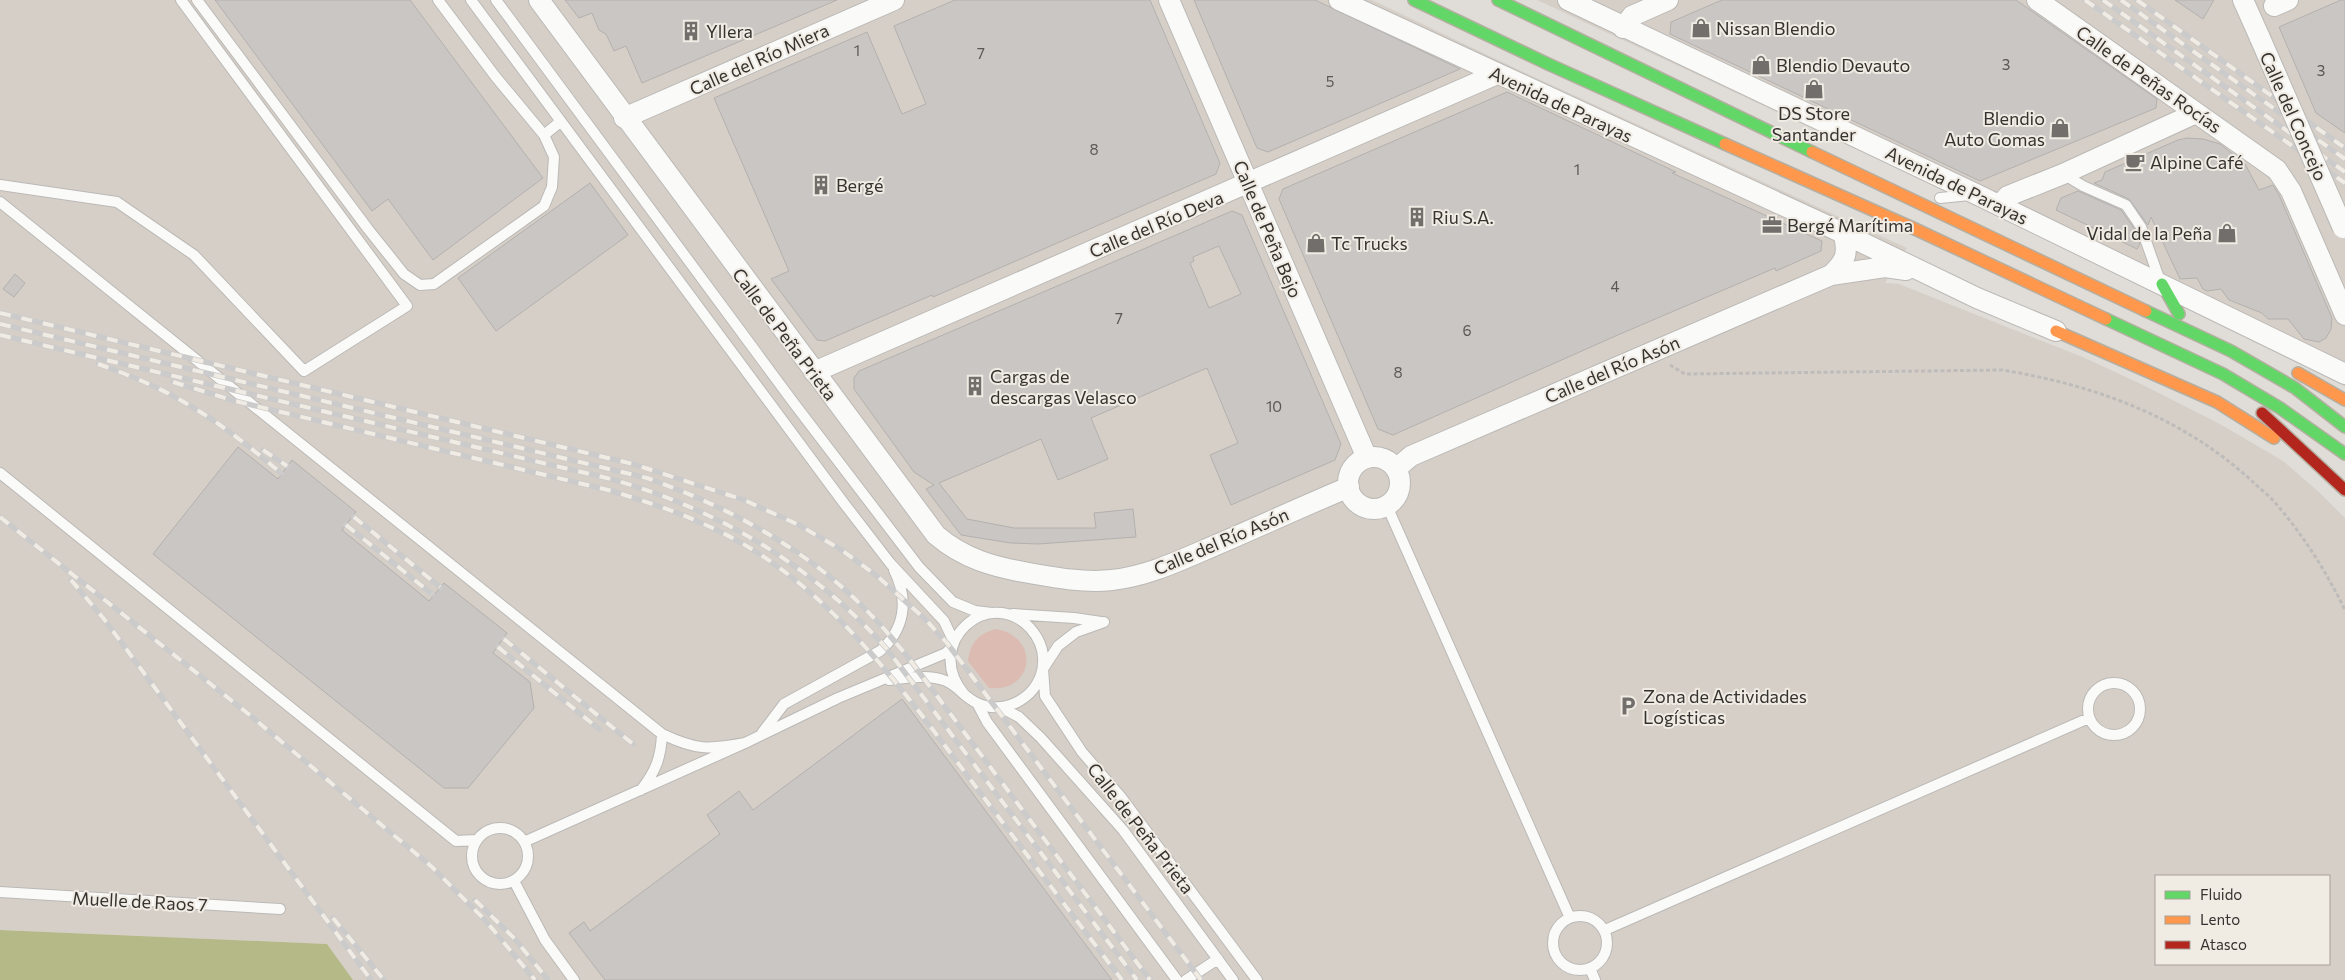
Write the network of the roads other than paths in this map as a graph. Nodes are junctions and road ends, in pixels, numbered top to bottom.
1 (181, 0) edge
2 (198, 0) edge
3 (438, 0) edge
4 (471, 0) edge
5 (496, 0) edge
6 (539, 0) edge
7 (894, 0) edge
8 (1169, 0) edge
9 (1339, 0) edge
10 (1414, 0) edge
11 (1498, 0) edge
12 (1568, 0) edge
13 (1668, 0) edge
14 (2037, 0) edge
15 (2243, 0) edge
16 (1623, 28) junction
17 (1497, 74) junction
18 (1732, 113) junction
19 (2196, 113) junction
20 (624, 118) junction
21 (560, 122) junction
22 (544, 135) junction
23 (1718, 142) junction
24 (1843, 154) dead end
25 (2063, 174) junction
26 (1249, 184) junction
27 (0, 185) edge
28 (1935, 195) joint
29 (1978, 195) junction
30 (0, 202) edge
31 (2000, 206) junction
32 (1965, 210) dead end
33 (2344, 230) edge
34 (1843, 233) junction
35 (1898, 235) dead end
36 (1920, 271) junction
37 (1831, 275) junction
38 (2158, 293) junction
39 (2345, 314) edge
40 (2056, 332) joint
41 (2287, 366) dead end
42 (814, 372) junction
43 (2345, 374) edge
44 (2345, 400) edge
45 (2251, 405) dead end
46 (2345, 427) edge
47 (2345, 454) edge
48 (1367, 458) junction
49 (1396, 468) junction
50 (0, 473) edge
51 (2335, 480) junction
52 (1349, 487) junction
53 (2345, 490) edge
54 (1387, 506) junction
55 (890, 563) junction
56 (1090, 581) joint
57 (998, 613) junction
58 (952, 646) junction
59 (1043, 669) junction
60 (878, 681) junction
61 (964, 694) junction
62 (977, 703) junction
63 (1000, 707) junction
64 (2089, 718) junction
65 (662, 734) junction
66 (760, 736) junction
67 (745, 743) junction
68 (640, 791) junction
69 (476, 840) junction
70 (526, 841) junction
71 (514, 881) junction
72 (0, 892) edge
73 (280, 909) dead end
74 (1570, 918) junction
75 (1605, 930) junction
76 (1218, 959) junction
77 (1590, 968) junction
78 (574, 980) edge
79 (1177, 980) edge
80 (1186, 980) edge
81 (1233, 980) edge
82 (1257, 980) edge
83 (1595, 980) edge

1 - 27 lane
2 - 22 lane
3 - 22 lane
4 - 21 lane
5 - 57 lane, Calle de Peña Prieta
6 - 20 street, Calle de Peña Prieta
7 - 20 street, Calle del Río Miera
8 - 26 street, Calle de Peña Bejo
9 - 17 street, Avenida de Parayas
10 - 23 highway
11 - 18 highway
12 - 16 street, Avenida de Parayas
13 - 16 street
14 - 19 street, Calle de Peñas Rocías
15 - 33 street, Calle del Concejo, bridge
16 - 29 street, Avenida de Parayas
17 - 26 street, Calle del Río Deva
17 - 34 street, Avenida de Parayas
18 - 24 highway
18 - 46 highway
19 - 25 street
19 - 39 street, Calle de Peñas Rocías
20 - 42 street, Calle de Peña Prieta
21 - 22 lane
21 - 55 lane
23 - 35 highway
23 - 47 highway
25 - 31 street
25 - 38 lane
26 - 42 street, Calle del Río Deva
26 - 48 street, Calle de Peña Bejo
28 - 29 lane
28 - 32 highway
29 - 31 street, Avenida de Parayas
30 - 65 lane
31 - 38 street, Avenida de Parayas
34 - 36 street, Avenida de Parayas
34 - 37 street, Calle del Río Asón
36 - 37 street, Calle del Río Asón
36 - 40 street, Avenida de Parayas
37 - 49 street, Calle del Río Asón
38 - 38 highway
38 - 43 street, Avenida de Parayas
40 - 51 highway
41 - 44 highway
42 - 56 street, Calle de Peña Prieta
45 - 51 highway
48 - 49 street
48 - 52 street
49 - 54 street
50 - 69 lane
51 - 53 highway
52 - 54 street
52 - 56 street, Calle del Río Asón
54 - 74 lane
55 - 58 lane
55 - 66 lane
57 - 58 lane
57 - 59 lane
57 - 59 lane
58 - 60 lane
58 - 61 lane
59 - 63 lane
59 - 82 lane, Calle de Peña Prieta
60 - 61 lane
60 - 66 lane
61 - 62 lane
62 - 63 lane
62 - 79 lane
63 - 76 lane, Calle de Peña Prieta
64 - 64 lane
64 - 75 lane
65 - 67 lane
65 - 68 lane
66 - 67 lane
67 - 68 lane
68 - 70 lane
69 - 70 lane
69 - 71 lane
70 - 71 lane
71 - 78 lane
72 - 73 lane, Muelle de Raos 7
74 - 75 lane
74 - 77 lane
75 - 77 lane
76 - 80 lane
76 - 81 lane, Calle de Peña Prieta
77 - 83 lane

